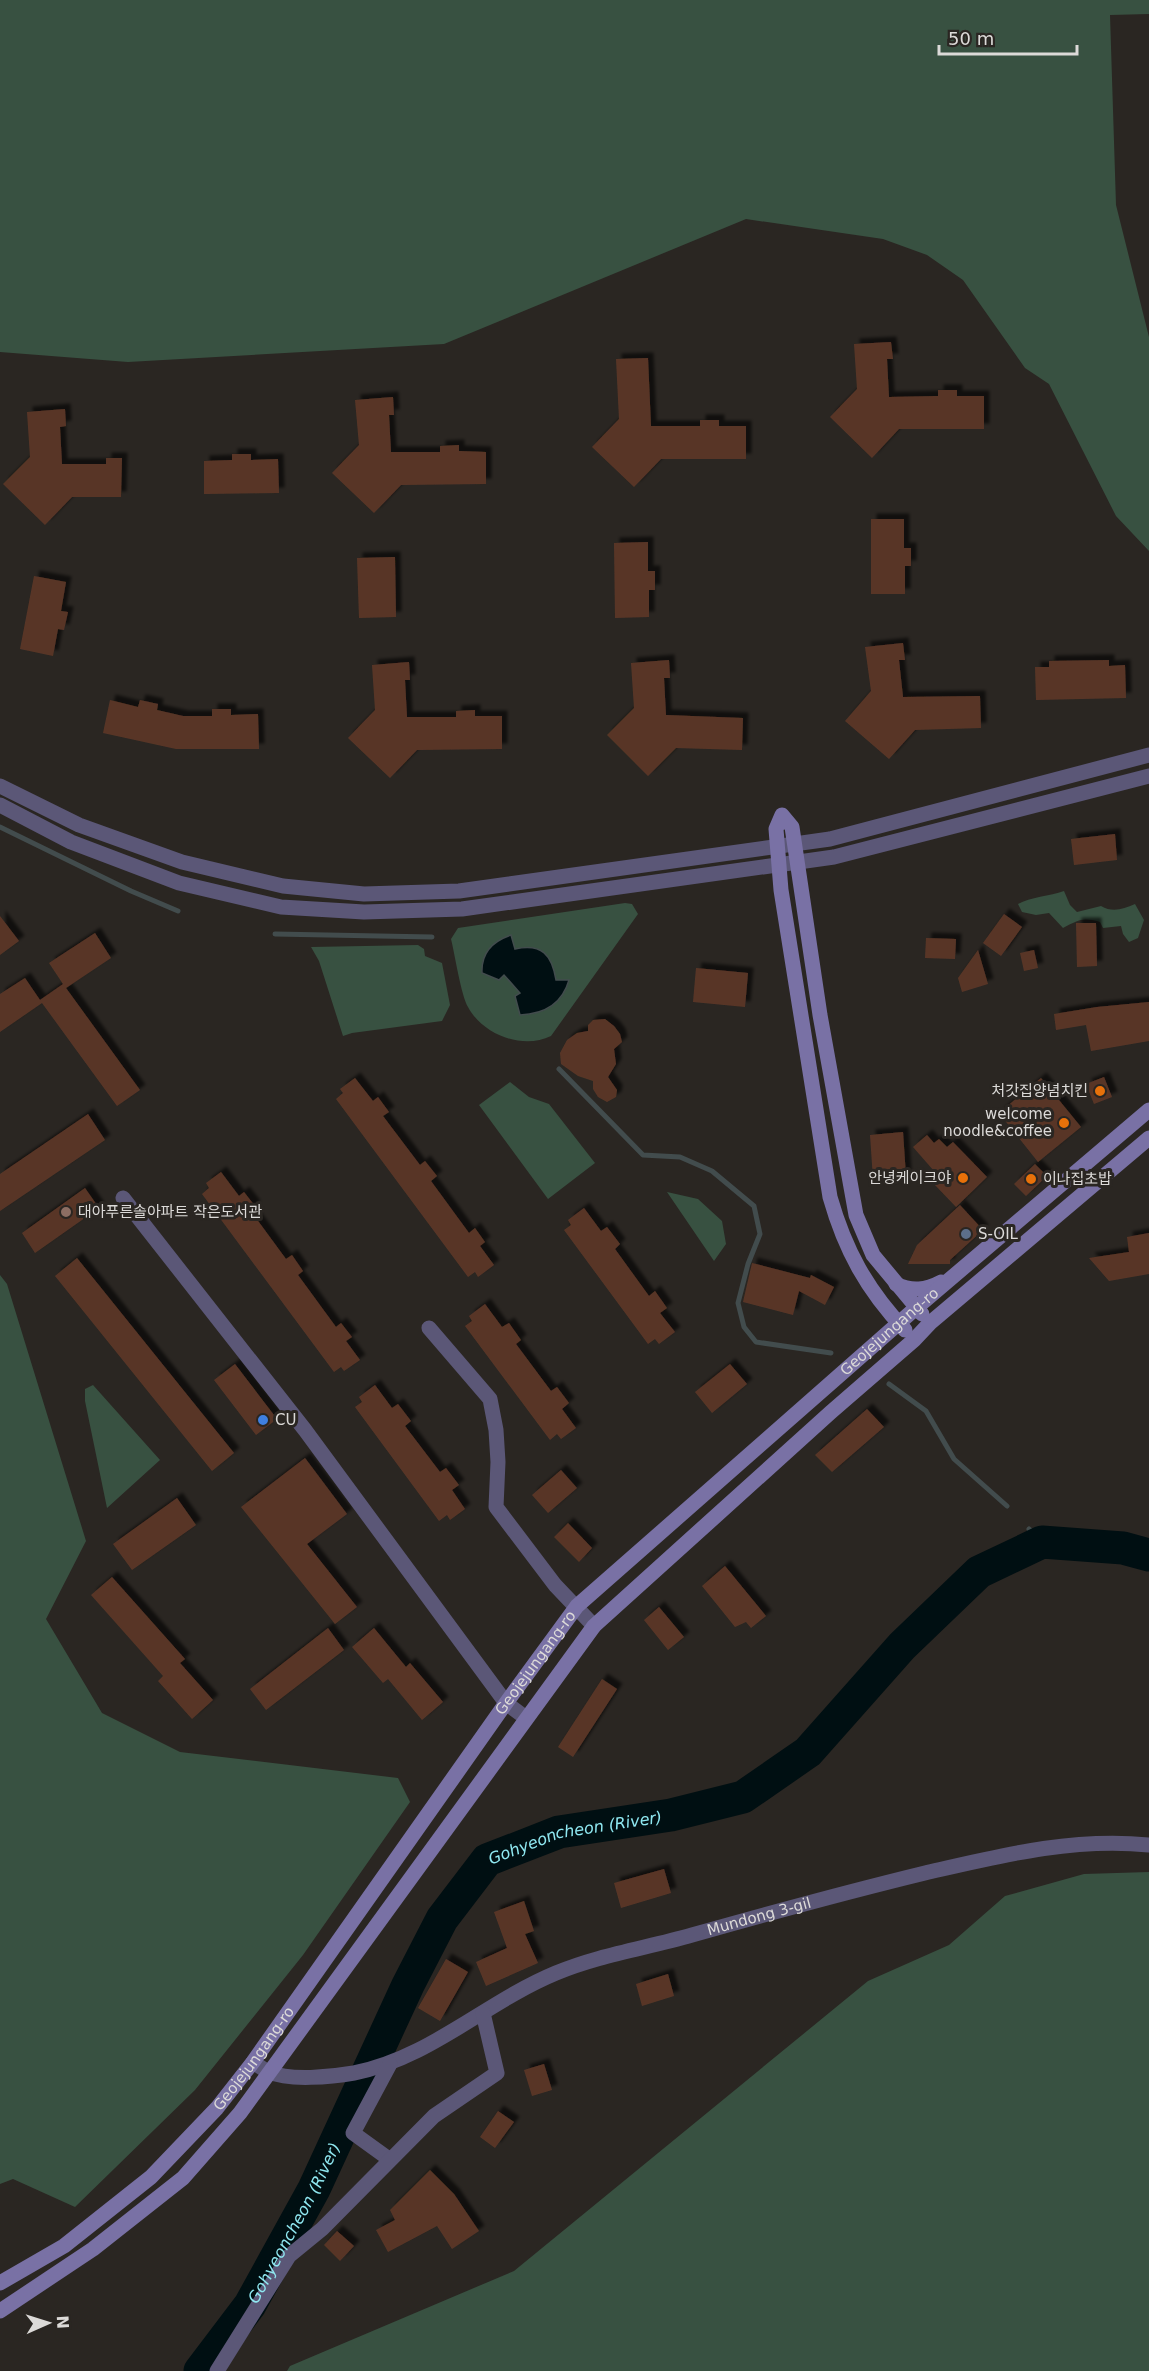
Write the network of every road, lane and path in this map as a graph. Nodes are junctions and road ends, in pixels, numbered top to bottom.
1 (1149, 755) edge
2 (1149, 776) edge
3 (0, 786) edge
4 (0, 805) edge
5 (795, 844) junction
6 (777, 847) junction
7 (797, 862) junction
8 (779, 865) junction
9 (1149, 1110) edge
10 (1149, 1138) edge
11 (123, 1198) dead end
12 (967, 1265) junction
13 (896, 1284) junction
14 (878, 1296) junction
15 (916, 1308) junction
16 (899, 1323) junction
17 (930, 1323) junction
18 (429, 1328) dead end
19 (914, 1340) junction
20 (868, 1350) junction
21 (577, 1606) junction
22 (594, 1626) junction
23 (506, 1702) junction
24 (526, 1718) junction
25 (1149, 1845) edge
26 (483, 2013) junction
27 (253, 2062) junction
28 (390, 2064) junction
29 (270, 2073) junction
30 (389, 2159) junction
31 (0, 2283) edge
32 (0, 2311) edge
33 (217, 2371) edge

1 - 5 street
2 - 7 street
3 - 6 street
4 - 8 street
5 - 6 street
5 - 6 main road
5 - 7 main road
6 - 8 main road
7 - 8 street
7 - 13 main road
8 - 14 main road
9 - 12 main road, Geojejungang-ro
10 - 17 main road, Geojejungang-ro
11 - 23 street
12 - 13 main road
12 - 15 main road, Geojejungang-ro
13 - 15 main road
14 - 16 main road
14 - 20 main road
15 - 16 main road, Geojejungang-ro
15 - 17 main road
16 - 19 main road
16 - 20 main road, Geojejungang-ro
17 - 19 main road, Geojejungang-ro
18 - 21 street
19 - 22 main road, Geojejungang-ro
20 - 21 main road, Geojejungang-ro
21 - 22 street
21 - 23 main road, Geojejungang-ro
22 - 24 main road, Geojejungang-ro
23 - 24 street
23 - 27 main road, Geojejungang-ro
24 - 29 main road, Geojejungang-ro
25 - 26 street, Mundong 3-gil
26 - 28 street, Mundong 3-gil
26 - 30 street
27 - 29 street
27 - 31 main road, Geojejungang-ro
28 - 29 street, Mundong 3-gil
28 - 30 street
29 - 32 main road, Geojejungang-ro
30 - 33 street

